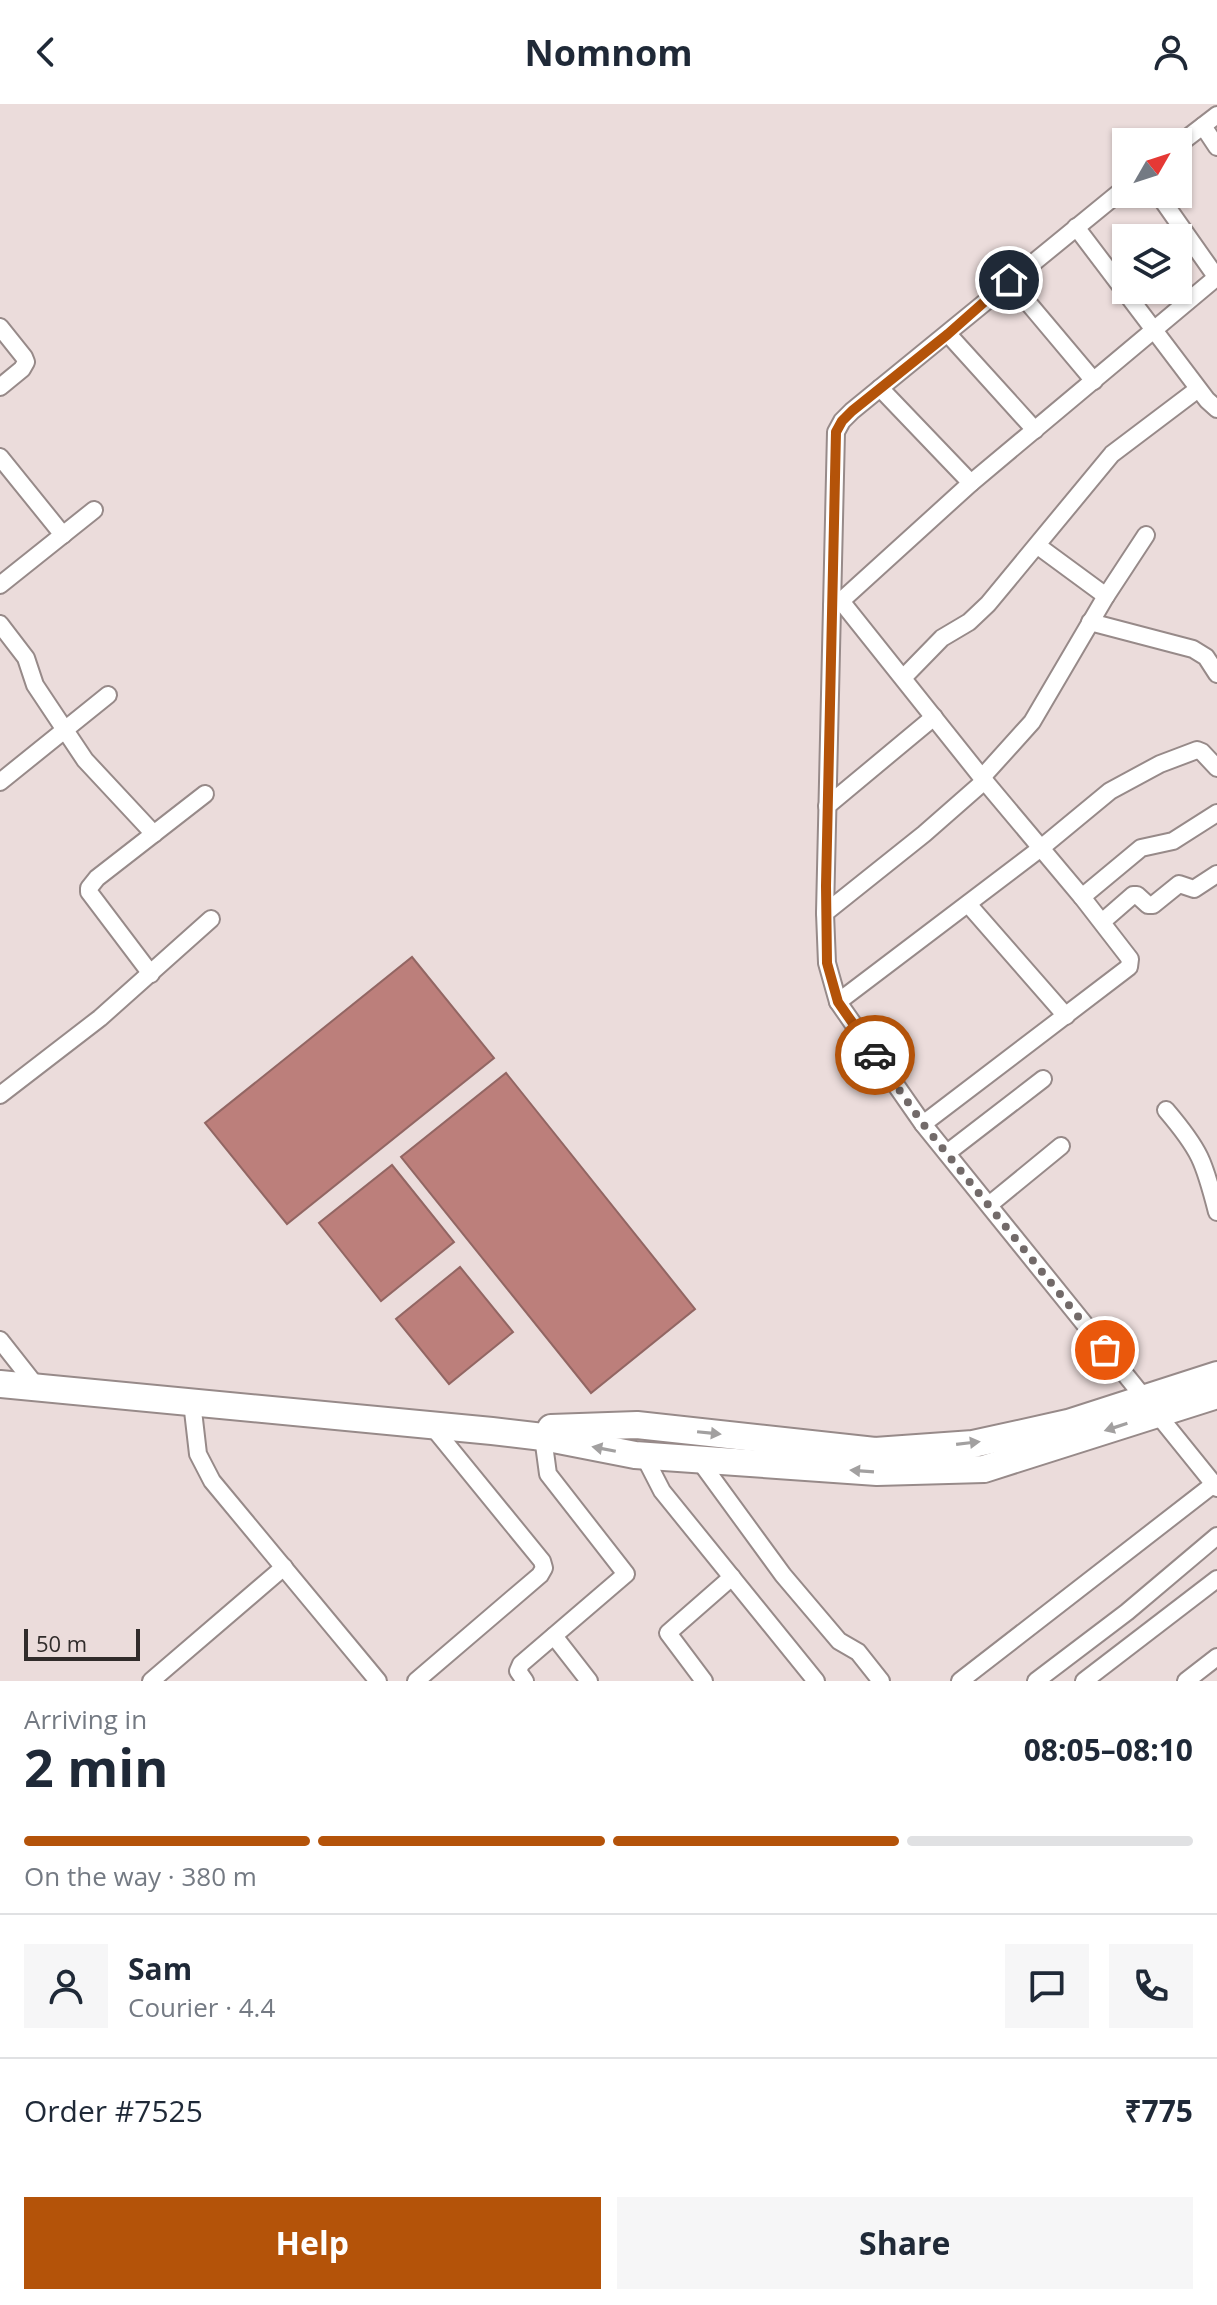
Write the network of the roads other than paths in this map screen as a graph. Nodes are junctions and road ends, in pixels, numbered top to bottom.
1 (1217, 115) edge
2 (1203, 126) junction
3 (1192, 134) edge
4 (1217, 147) edge
5 (1112, 198) edge
6 (1168, 208) edge
7 (1076, 227) junction
8 (1217, 277) edge
9 (1009, 280) junction
10 (0, 327) edge
11 (1154, 332) junction
12 (948, 334) junction
13 (1094, 381) junction
14 (0, 387) edge
15 (880, 388) junction
16 (1198, 389) junction
17 (1217, 409) edge
18 (1035, 430) junction
19 (0, 457) edge
20 (971, 483) junction
21 (94, 510) dead end
22 (63, 535) junction
23 (1146, 535) dead end
24 (1038, 546) junction
25 (0, 585) edge
26 (1106, 596) junction
27 (837, 603) junction
28 (1090, 622) junction
29 (0, 624) edge
30 (1217, 674) edge
31 (903, 678) junction
32 (108, 695) dead end
33 (934, 717) junction
34 (65, 730) junction
35 (1217, 768) edge
36 (983, 779) junction
37 (0, 782) edge
38 (205, 794) dead end
39 (827, 806) junction
40 (1217, 813) edge
41 (154, 834) junction
42 (1041, 848) junction
43 (1217, 874) edge
44 (1082, 897) junction
45 (968, 904) junction
46 (825, 913) junction
47 (211, 919) dead end
48 (1102, 922) junction
49 (151, 974) junction
50 (838, 1002) junction
51 (1066, 1016) junction
52 (1043, 1079) dead end
53 (0, 1095) edge
54 (1166, 1110) dead end
55 (923, 1124) junction
56 (1061, 1146) dead end
57 (947, 1153) junction
58 (989, 1205) junction
59 (1217, 1212) edge
60 (0, 1340) edge
61 (1217, 1375) edge
62 (0, 1384) edge
63 (37, 1387) junction
64 (1217, 1395) edge
65 (192, 1402) junction
66 (1150, 1406) junction
67 (431, 1425) junction
68 (492, 1431) junction
69 (543, 1437) junction
70 (644, 1456) junction
71 (699, 1460) junction
72 (1216, 1486) edge
73 (1217, 1536) edge
74 (284, 1567) junction
75 (732, 1577) junction
76 (1217, 1579) edge
77 (554, 1636) junction
78 (1217, 1657) edge
79 (372, 1679) edge
80 (151, 1681) edge
81 (416, 1681) edge
82 (525, 1681) edge
83 (589, 1681) edge
84 (704, 1681) edge
85 (816, 1681) edge
86 (881, 1681) edge
87 (960, 1681) edge
88 (1036, 1681) edge
89 (1084, 1681) edge
90 (1186, 1681) edge

1 - 2 street
2 - 3 street
2 - 4 street
5 - 7 street
6 - 8 street
7 - 9 street
7 - 11 street
8 - 11 street
9 - 12 street
9 - 13 street
10 - 14 street
11 - 13 street
11 - 16 street
12 - 15 street
12 - 18 street
13 - 18 street
15 - 20 street
15 - 27 street
16 - 17 street
16 - 24 street
18 - 20 street
19 - 22 street
20 - 27 street
21 - 22 street
22 - 25 street
23 - 26 street
24 - 26 street
24 - 31 street
26 - 28 street
27 - 31 street
27 - 39 street
28 - 30 street
28 - 36 street
29 - 34 street
31 - 33 street
32 - 34 street
33 - 36 street
33 - 39 street
34 - 37 street
34 - 41 street
35 - 42 street
36 - 42 street
36 - 46 street
38 - 41 street
39 - 46 street
40 - 44 street
41 - 49 street
42 - 44 street
42 - 45 street
43 - 48 street
44 - 48 street
45 - 50 street
45 - 51 street
46 - 50 street
47 - 49 street
48 - 51 street
49 - 53 street
50 - 55 street
51 - 55 street
52 - 57 street
54 - 59 street
55 - 57 street
56 - 58 street
57 - 58 street
58 - 66 street
60 - 63 street
61 - 66 main road
62 - 63 main road
63 - 65 main road
64 - 66 main road
65 - 67 main road
65 - 74 street
68 -> 66 main road
66 -> 71 main road
66 - 72 street
67 - 68 main road
67 - 81 street
68 - 69 main road
70 -> 69 main road
69 - 77 street
70 - 71 main road
70 - 75 street
71 - 86 street
72 - 87 street
73 - 88 street
74 - 79 street
74 - 80 street
75 - 84 street
75 - 85 street
76 - 89 street
77 - 82 street
77 - 83 street
78 - 90 street

